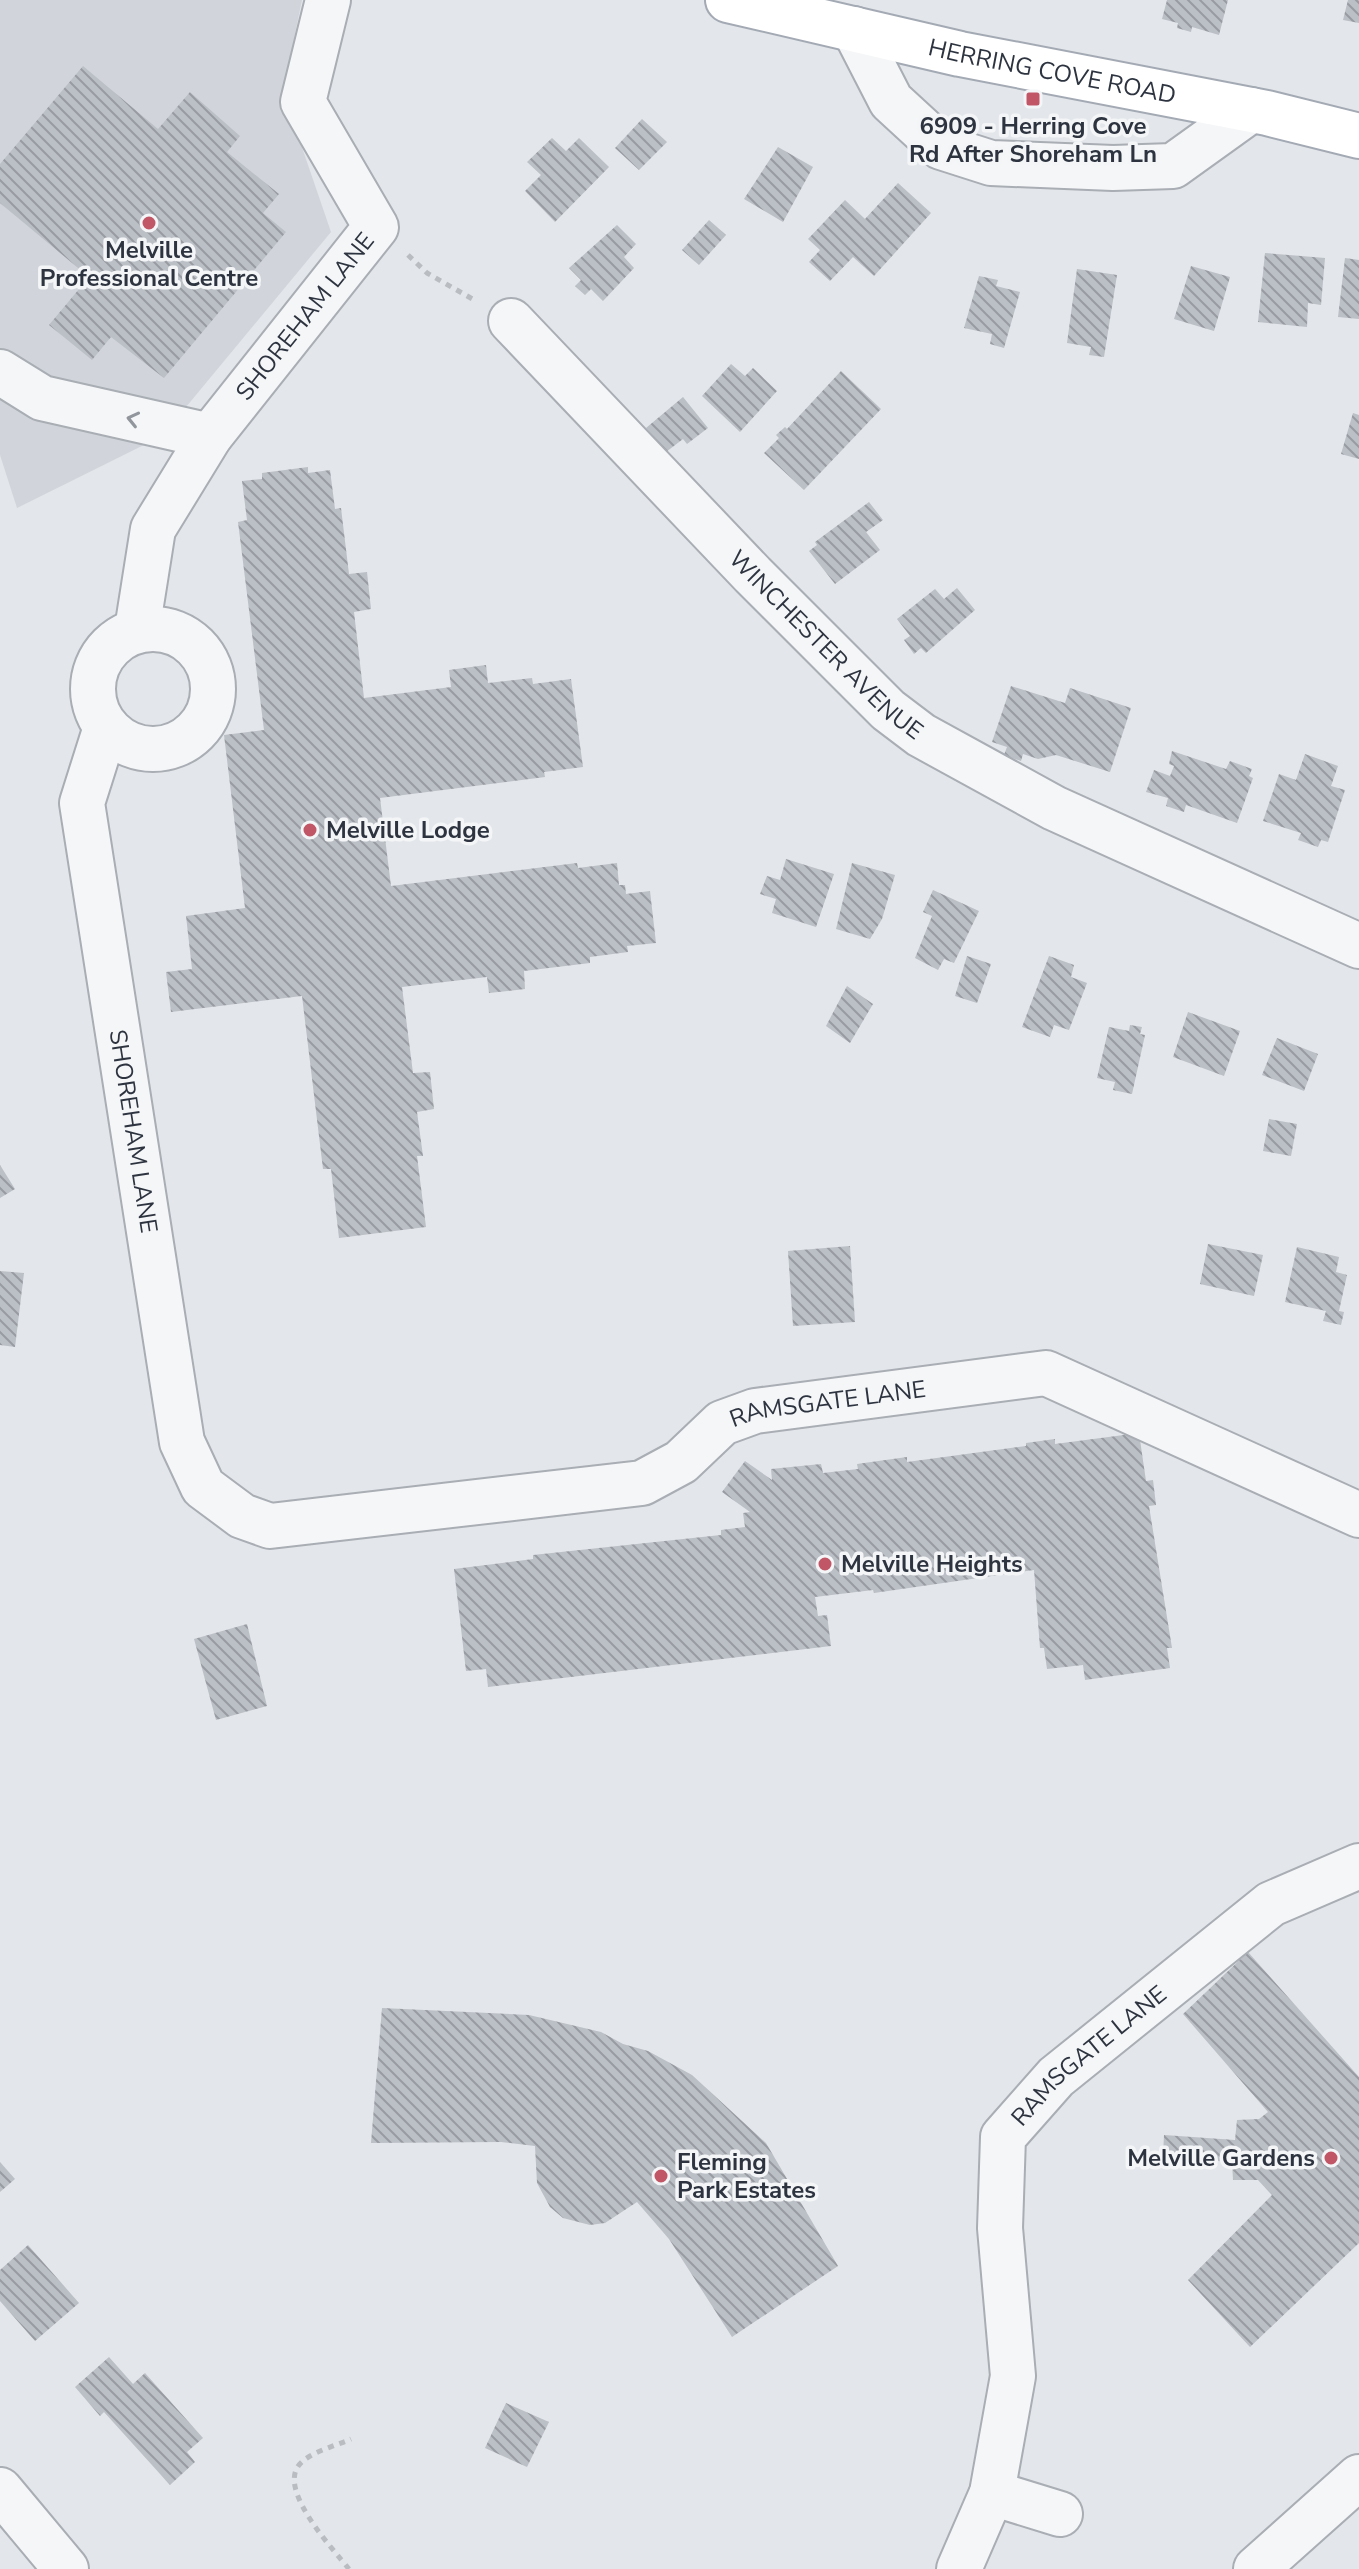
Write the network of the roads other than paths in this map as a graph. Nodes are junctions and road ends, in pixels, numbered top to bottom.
1 (328, 0) edge
2 (728, 0) edge
3 (854, 29) junction
4 (1251, 110) junction
5 (1359, 136) edge
6 (511, 321) road end
7 (0, 372) edge
8 (210, 436) junction
9 (137, 630) junction
10 (106, 727) junction
11 (1359, 946) edge
12 (1359, 1515) edge
13 (242, 1516) joint
14 (1359, 1866) edge
15 (1359, 2477) edge
16 (0, 2490) edge
17 (992, 2493) junction
18 (1060, 2514) dead end
19 (66, 2569) edge
20 (959, 2569) edge
21 (1256, 2569) edge

1 - 8 street, SHOREHAM LANE
2 - 3 main road, HERRING COVE ROAD
3 - 4 main road, HERRING COVE ROAD
3 - 4 street
4 - 5 main road, HERRING COVE ROAD
6 - 11 street, WINCHESTER AVENUE
8 -> 7 street
8 - 9 street, SHOREHAM LANE
9 - 10 street
9 - 10 street
10 - 13 street, SHOREHAM LANE
12 - 13 street, RAMSGATE LANE
14 - 17 street, RAMSGATE LANE
15 - 21 street
16 - 19 street
17 - 18 street
17 - 20 street, RAMSGATE LANE

